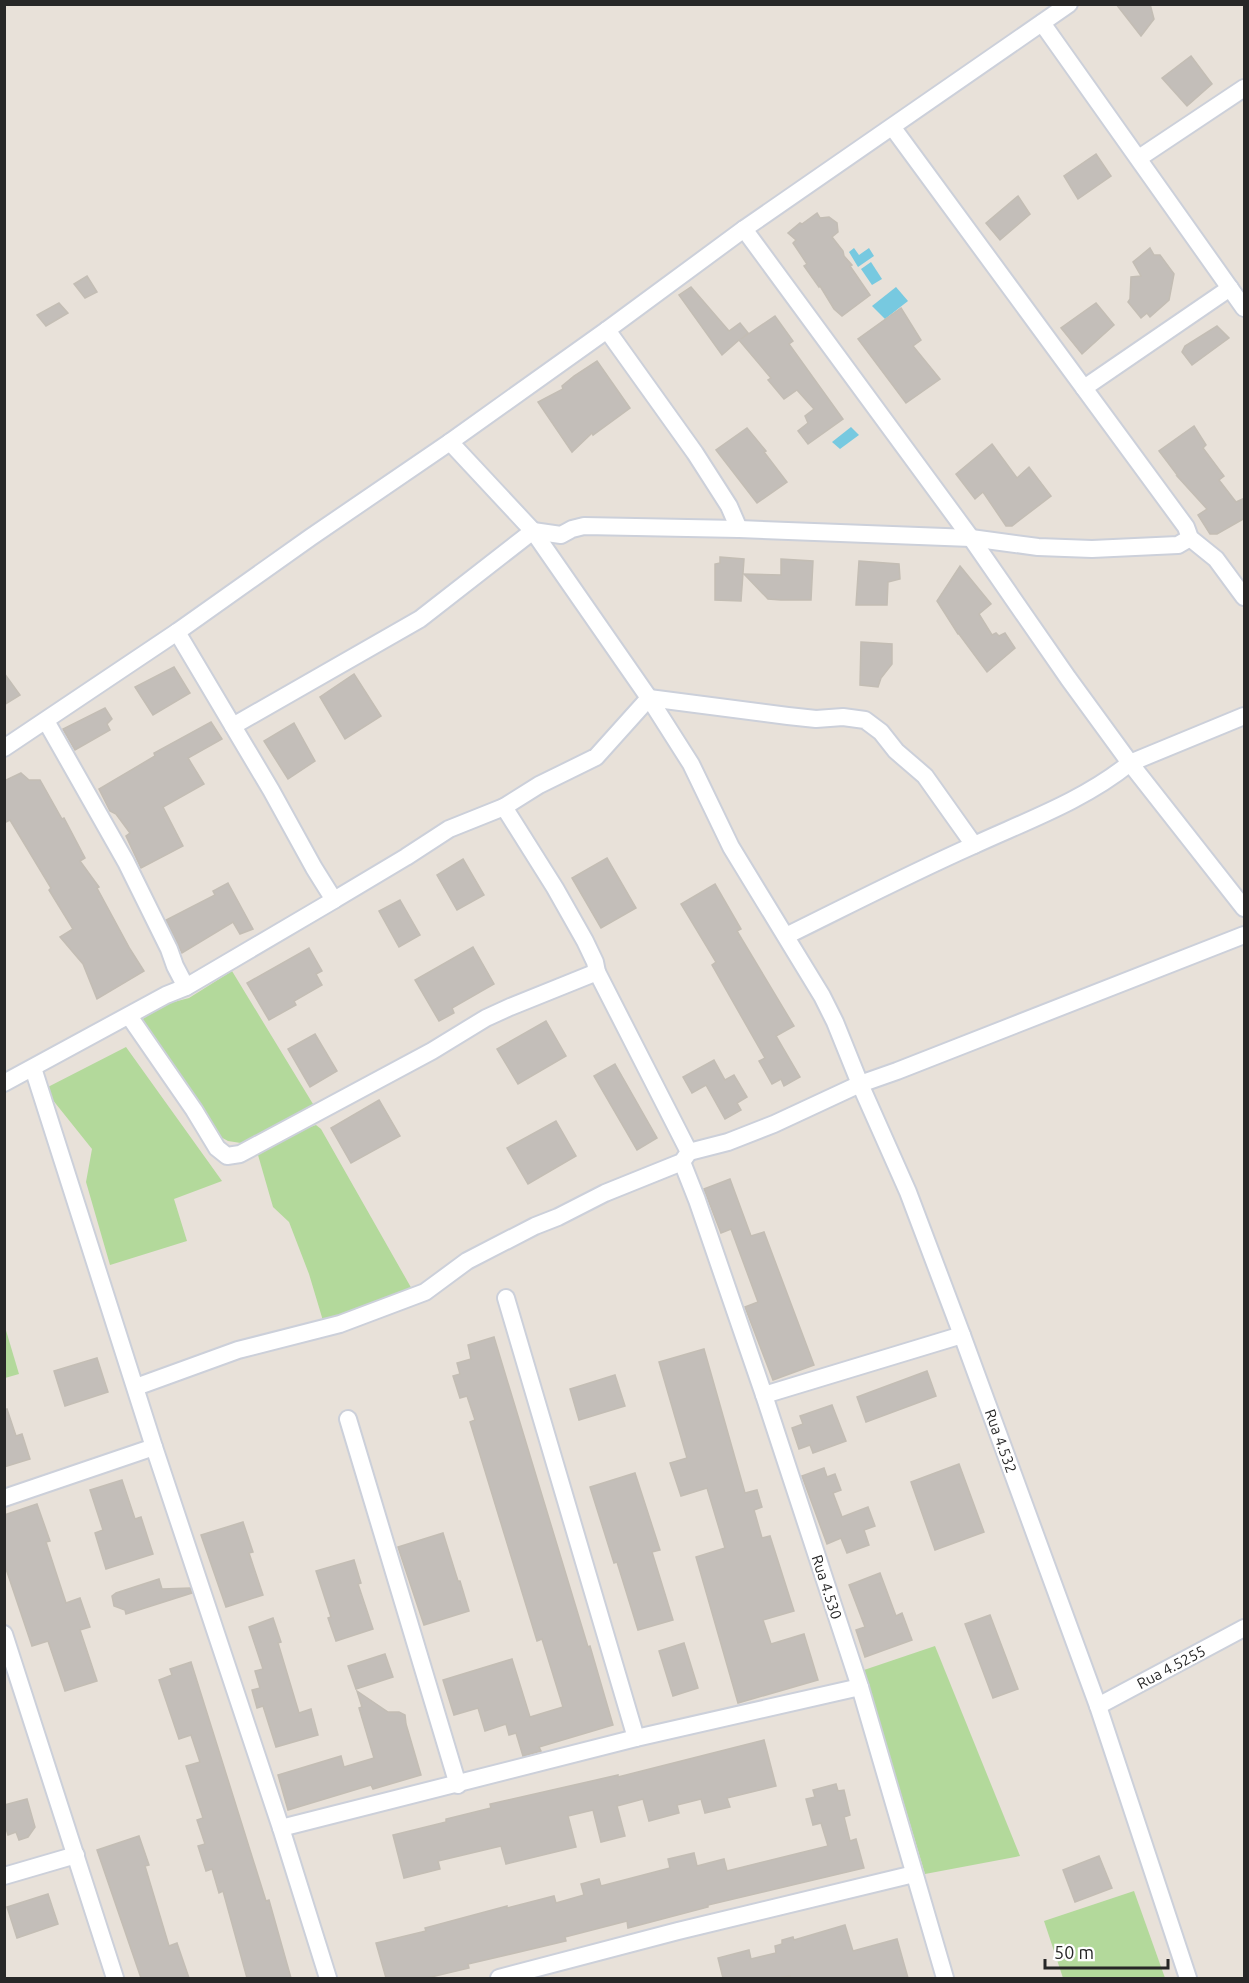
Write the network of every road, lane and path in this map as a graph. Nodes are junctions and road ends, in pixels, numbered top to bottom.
1 (1069, 4) edge
2 (1042, 23) junction
3 (1245, 88) edge
4 (893, 128) junction
5 (1139, 158) junction
6 (744, 229) junction
7 (1230, 288) junction
8 (1244, 308) edge
9 (607, 330) junction
10 (1084, 388) junction
11 (450, 442) junction
12 (739, 529) junction
13 (533, 531) junction
14 (971, 538) junction
15 (1190, 538) junction
16 (1245, 597) edge
17 (177, 632) junction
18 (649, 698) junction
19 (1245, 716) edge
20 (46, 721) junction
21 (233, 726) junction
22 (4, 748) edge
23 (1130, 763) junction
24 (504, 807) junction
25 (974, 845) junction
26 (334, 900) junction
27 (1245, 908) edge
28 (1245, 935) edge
29 (786, 936) junction
30 (597, 972) junction
31 (186, 987) junction
32 (129, 1016) junction
33 (33, 1068) junction
34 (4, 1083) edge
35 (860, 1084) junction
36 (686, 1157) junction
37 (506, 1298) dead end
38 (962, 1335) junction
39 (136, 1387) junction
40 (764, 1395) junction
41 (348, 1419) dead end
42 (154, 1447) junction
43 (4, 1498) edge
44 (1245, 1628) edge
45 (4, 1634) edge
46 (860, 1687) junction
47 (1098, 1706) junction
48 (636, 1738) junction
49 (458, 1785) junction
50 (281, 1828) junction
51 (76, 1855) junction
52 (914, 1874) junction
53 (4, 1876) edge
54 (533, 1975) edge
55 (115, 1978) edge
56 (328, 1978) edge
57 (500, 1978) edge
58 (945, 1978) edge
59 (1188, 1978) edge

1 - 2 street
2 - 4 street
2 - 5 street
3 - 5 street
4 - 6 street
4 - 10 street
5 - 7 street
6 - 9 street
6 - 14 street
7 - 8 street
7 - 10 street
9 - 11 street
9 - 12 street
10 - 15 street
11 - 13 street, Rua 4.532
11 - 17 street
12 - 13 street
12 - 14 street
13 - 18 street, Rua 4.532
13 - 21 street
14 - 15 street
14 - 23 street
15 - 16 street
17 - 20 street
17 - 21 street
18 - 24 street
18 - 25 street
18 - 29 street, Rua 4.532
19 - 23 street
20 - 22 street
20 - 31 street
21 - 26 street
23 - 25 street
23 - 27 street
24 - 26 street
24 - 30 street, Rua 4.530
25 - 29 street
26 - 31 street
28 - 35 street
29 - 35 street, Rua 4.532
30 - 32 street
30 - 36 street, Rua 4.530
31 - 32 street
32 - 33 street
33 - 34 street
33 - 39 street
35 - 36 street
35 - 38 street, Rua 4.532
36 - 39 street
36 - 40 street, Rua 4.530
37 - 48 street
38 - 40 street
38 - 47 street, Rua 4.532
39 - 42 street
40 - 46 street, Rua 4.530
41 - 49 street
42 - 43 street
42 - 50 street
44 - 47 street, Rua 4.5255
45 - 51 street
46 - 48 street
46 - 52 street, Rua 4.530
47 - 59 street, Rua 4.532
48 - 49 street
49 - 50 street
50 - 56 street
51 - 53 street
51 - 55 street
52 - 54 street
52 - 58 street, Rua 4.530
54 - 57 street

